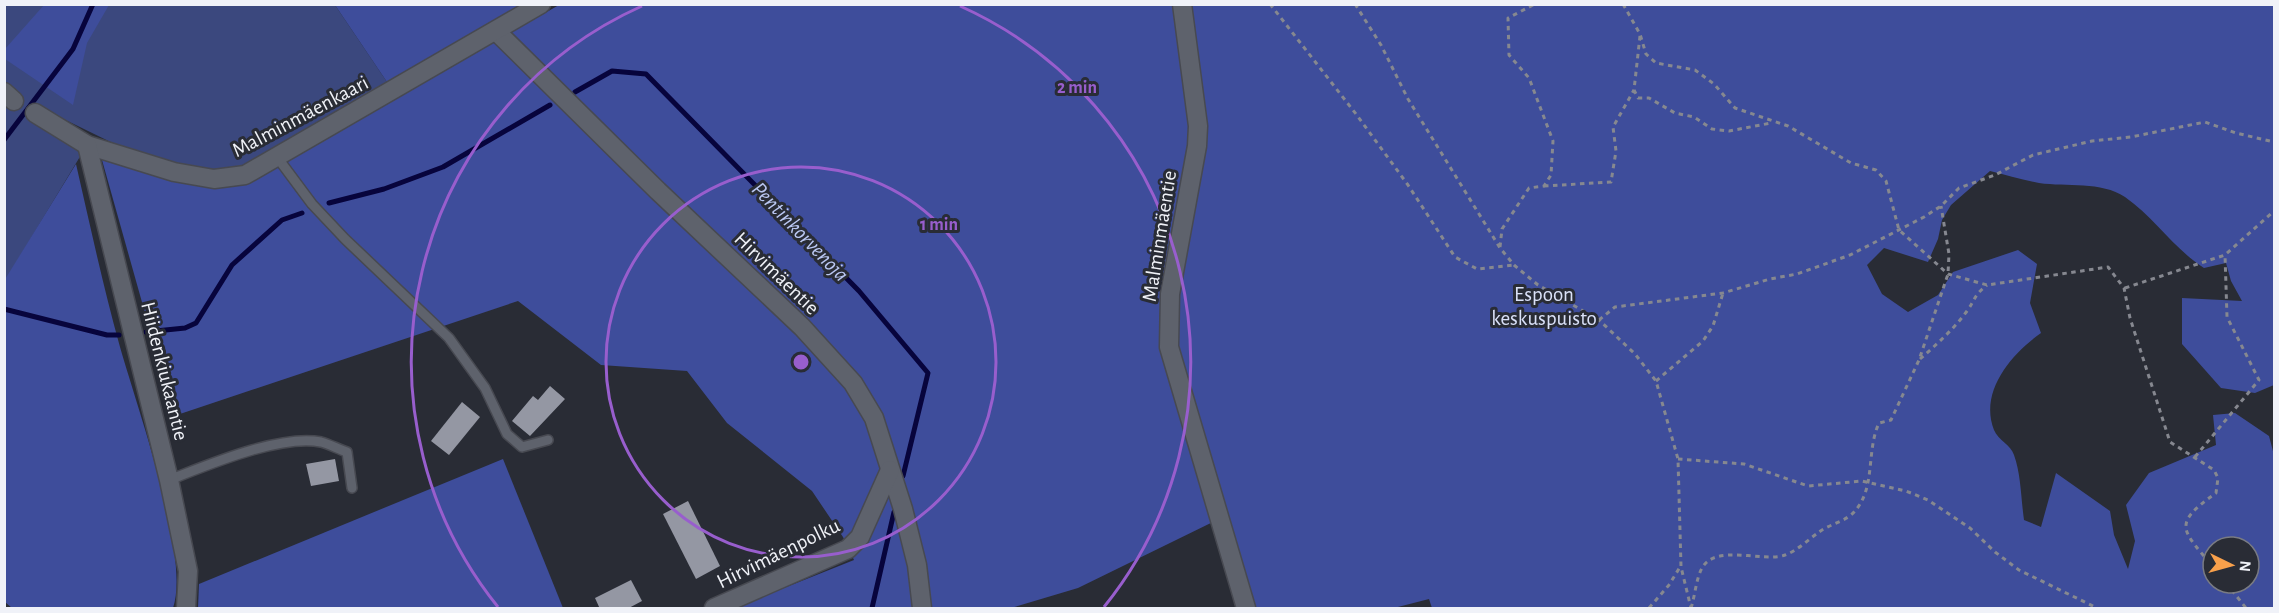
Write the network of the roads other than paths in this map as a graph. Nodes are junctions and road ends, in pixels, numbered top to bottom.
1 (541, 4) edge
2 (1182, 4) edge
3 (497, 32) junction
4 (35, 113) dead end
5 (87, 145) junction
6 (277, 157) junction
7 (548, 440) dead end
8 (890, 470) junction
9 (169, 480) junction
10 (352, 488) dead end
11 (186, 609) edge
12 (714, 609) edge
13 (922, 609) edge
14 (1246, 609) edge

1 - 3 street, Malminmäenkaari
2 - 14 street, Malminmäentie
3 - 6 street, Malminmäenkaari
3 - 8 street, Hirvimäentie
4 - 5 street, Malminmäenkaari
5 - 6 street, Malminmäenkaari
5 - 9 street, Hiidenkiukaantie
6 - 7 lane
8 - 12 street, Hirvimäenpolku
8 - 13 street, Hirvimäentie
9 - 10 lane
9 - 11 street, Hiidenkiukaantie

